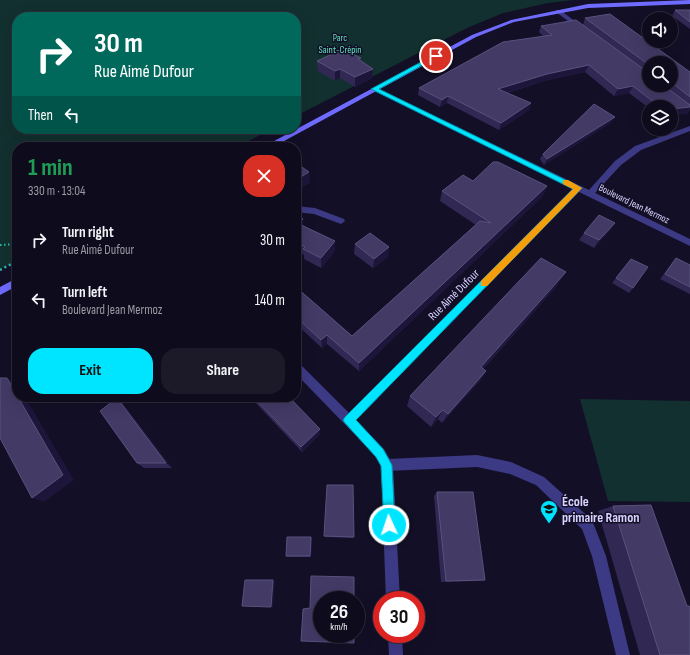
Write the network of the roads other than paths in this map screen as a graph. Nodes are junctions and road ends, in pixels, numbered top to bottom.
1 (690, 2) edge
2 (558, 11) junction
3 (587, 32) edge
4 (374, 89) junction
5 (690, 128) edge
6 (301, 129) edge
7 (291, 134) edge
8 (276, 142) edge
9 (578, 188) junction
10 (590, 194) junction
11 (301, 209) edge
12 (341, 221) dead end
13 (690, 242) edge
14 (12, 285) edge
15 (0, 291) edge
16 (301, 372) edge
17 (349, 420) junction
18 (386, 465) junction
19 (393, 591) edge
20 (395, 643) edge
21 (396, 655) edge
22 (623, 655) edge

1 - 2 street
2 - 3 street
2 - 4 street
4 - 6 street
4 - 9 street, Boulevard Jean Mermoz
5 - 10 street
7 - 8 street
9 - 10 street, Boulevard Jean Mermoz
9 - 17 street, Rue Aimé Dufour
10 - 13 street, Boulevard Jean Mermoz
11 - 12 street
14 - 15 street
16 - 17 street
17 - 18 street
18 - 19 street
18 - 22 street
20 - 21 street

